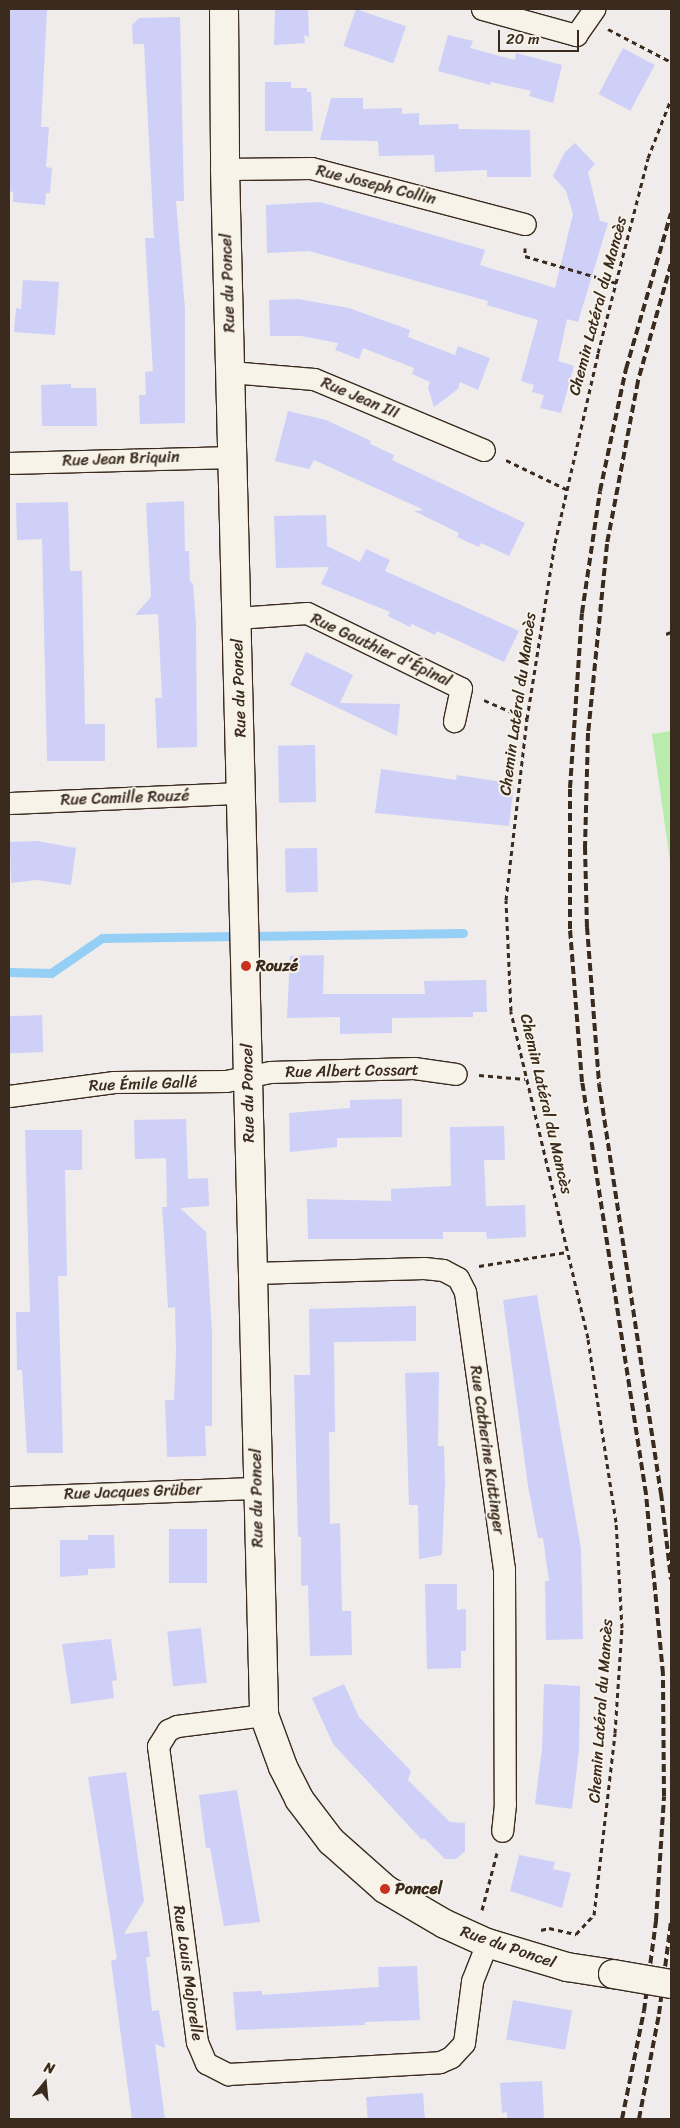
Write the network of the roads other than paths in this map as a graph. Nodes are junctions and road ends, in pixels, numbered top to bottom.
1 (224, 9) edge
2 (482, 9) edge
3 (591, 13) edge
4 (224, 169) junction
5 (525, 224) road end
6 (230, 372) junction
7 (484, 450) road end
8 (233, 457) junction
9 (9, 463) edge
10 (237, 618) junction
11 (454, 721) dead end
12 (242, 793) junction
13 (9, 803) edge
14 (456, 1074) road end
15 (248, 1076) junction
16 (9, 1096) edge
17 (253, 1274) junction
18 (257, 1488) junction
19 (9, 1497) edge
20 (264, 1714) junction
21 (502, 1831) road end
22 (487, 1943) junction
23 (671, 1984) edge

1 - 4 street, Rue du Poncel
2 - 3 street
4 - 5 street, Rue Joseph Collin
4 - 6 street, Rue du Poncel
6 - 7 street, Rue Jean III
6 - 8 street, Rue du Poncel
8 - 9 street, Rue Jean Briquin
8 - 10 street, Rue du Poncel
10 - 11 street, Rue Gauthier d'Épinal
10 - 12 street, Rue du Poncel
12 - 13 street, Rue Camille Rouzé
12 - 15 street, Rue du Poncel
14 - 15 street, Rue Albert Cossart
15 - 16 street, Rue Émile Gallé
15 - 17 street, Rue du Poncel
17 - 18 street, Rue du Poncel
17 - 21 street, Rue Catherine Kuttinger
18 - 19 street, Rue Jacques Grüber
18 - 20 street, Rue du Poncel
20 - 22 street, Rue du Poncel
20 - 22 street, Rue Louis Majorelle
22 - 23 street, Rue du Poncel, bridge

